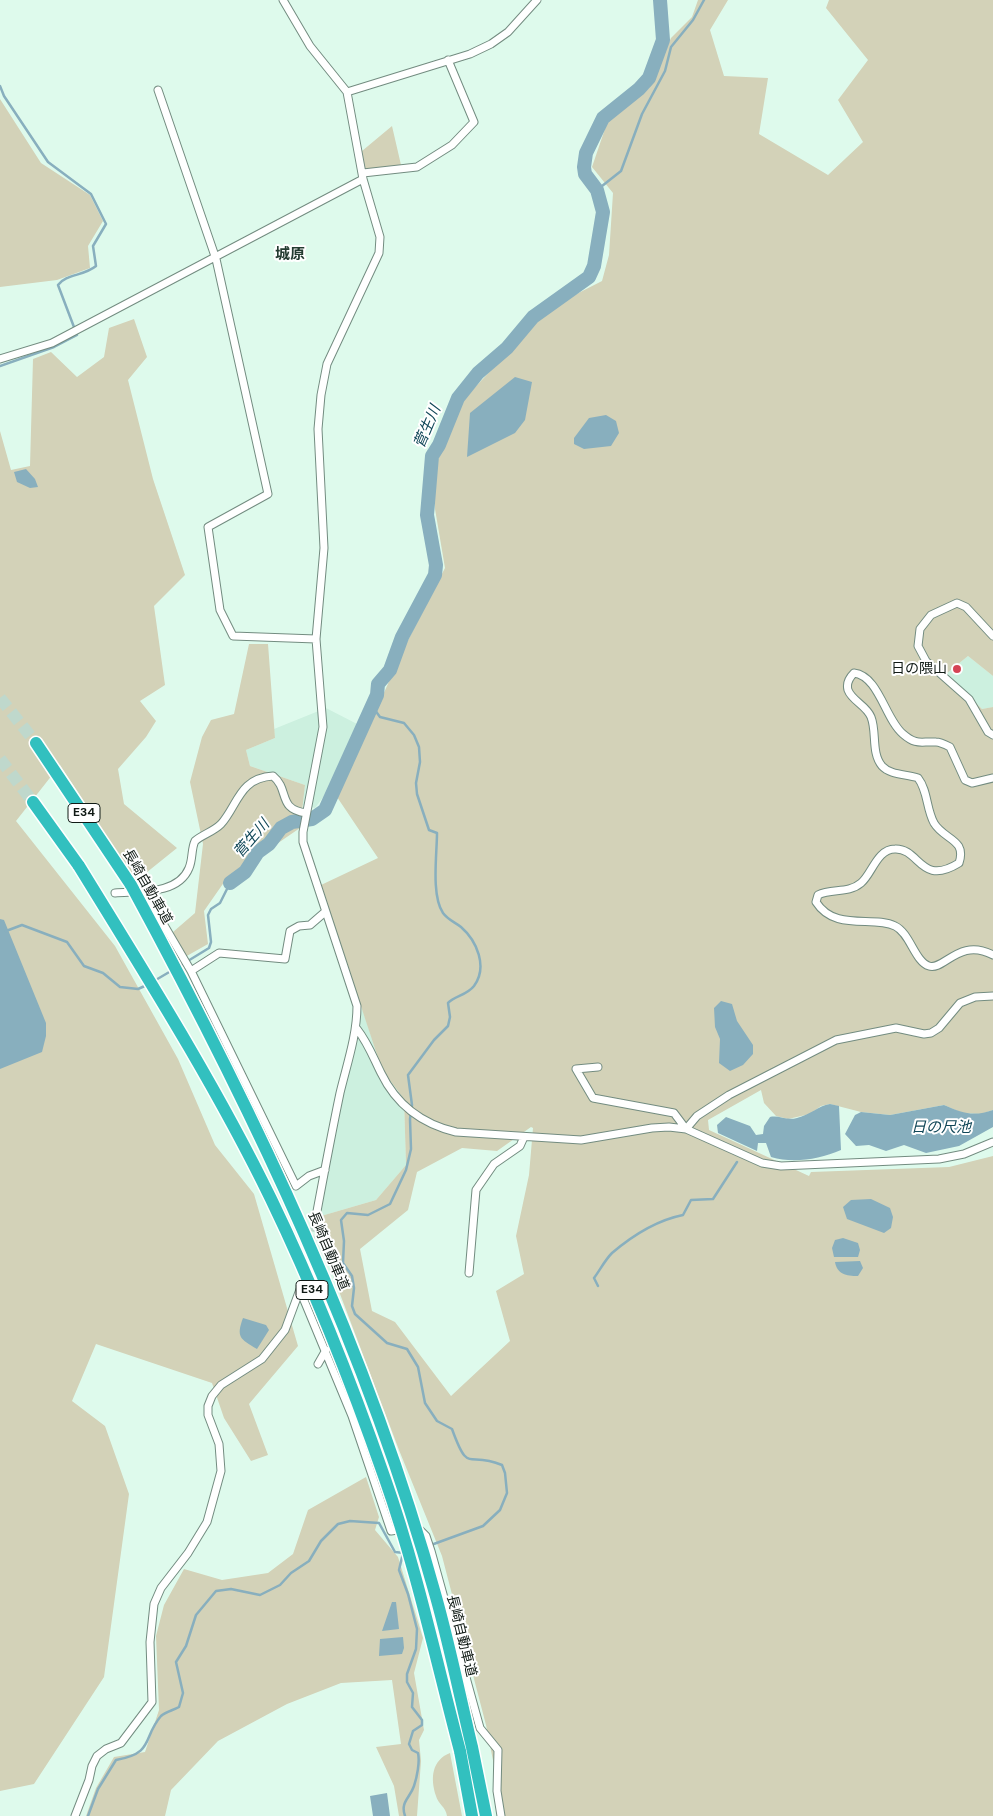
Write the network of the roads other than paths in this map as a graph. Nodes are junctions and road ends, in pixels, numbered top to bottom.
1 (282, 0) edge
2 (537, 0) edge
3 (448, 60) junction
4 (158, 90) dead end
5 (347, 92) junction
6 (363, 176) junction
7 (216, 259) junction
8 (0, 359) edge
9 (993, 636) edge
10 (316, 639) junction
11 (993, 735) edge
12 (36, 743) tunnel mouth
13 (993, 778) edge
14 (33, 802) tunnel mouth
15 (306, 813) junction
16 (144, 891) junction
17 (115, 893) dead end
18 (325, 912) junction
19 (993, 955) edge
20 (191, 971) junction
21 (993, 996) edge
22 (357, 1029) junction
23 (598, 1067) dead end
24 (686, 1129) junction
25 (524, 1137) junction
26 (993, 1142) edge
27 (325, 1170) junction
28 (315, 1222) tunnel mouth
29 (469, 1273) dead end
30 (302, 1284) dead end
31 (301, 1293) junction
32 (326, 1350) junction
33 (318, 1364) dead end
34 (466, 1749) junction
35 (75, 1816) edge
36 (472, 1816) edge
37 (486, 1816) edge
38 (501, 1816) edge

1 - 5 street
2 - 3 street
3 - 5 street
3 - 6 street
4 - 7 street
5 - 6 street
6 - 7 street
6 - 10 street
7 - 8 street
7 - 10 street
9 - 11 street
10 - 15 street
12 - 34 highway, 長崎自動車道 / E34, bridge
13 - 19 street
14 - 34 highway, 長崎自動車道 / E34, bridge
15 - 16 street
15 - 18 street
16 - 17 street
16 - 20 street
18 - 20 street
18 - 22 street
20 - 27 street
21 - 24 street
22 - 25 street
22 - 27 street
23 - 24 street
24 - 25 street
24 - 26 street
25 - 29 street
27 - 28 street
30 - 31 street
31 - 32 street
31 - 35 street
32 - 33 street
32 - 38 street
34 - 36 highway, 長崎自動車道 / E34
34 - 37 highway, 長崎自動車道 / E34

